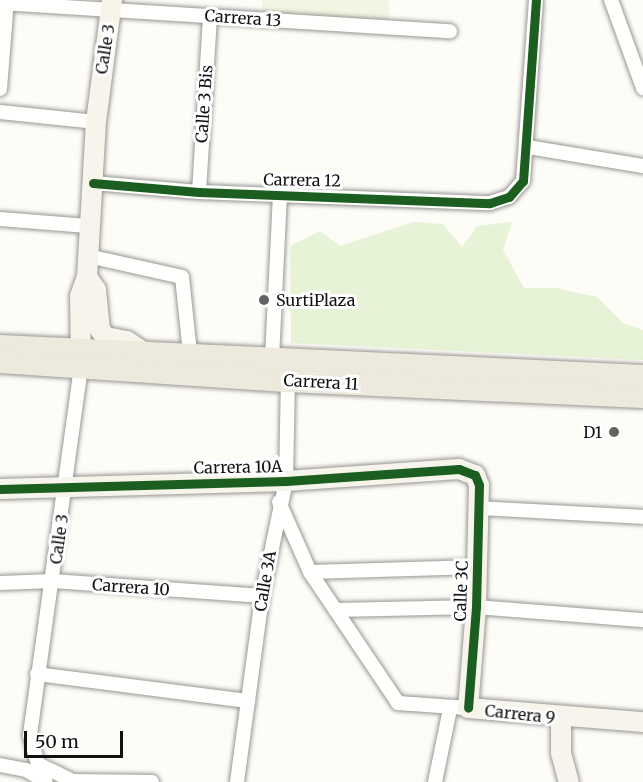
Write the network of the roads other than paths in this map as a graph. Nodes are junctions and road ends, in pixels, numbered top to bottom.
1 (536, 0) edge
2 (611, 0) edge
3 (5, 2) edge
4 (112, 5) edge
5 (210, 16) junction
6 (450, 31) dead end
7 (643, 88) edge
8 (0, 90) edge
9 (0, 112) edge
10 (96, 122) junction
11 (528, 147) junction
12 (643, 166) edge
13 (93, 183) junction
14 (199, 192) junction
15 (280, 195) junction
16 (0, 219) edge
17 (88, 226) junction
18 (88, 256) junction
19 (87, 277) junction
20 (142, 351) junction
21 (3, 357) edge
22 (81, 357) junction
23 (272, 358) junction
24 (191, 363) junction
25 (643, 376) edge
26 (288, 381) junction
27 (643, 397) edge
28 (475, 475) joint
29 (286, 481) junction
30 (67, 486) junction
31 (0, 489) edge
32 (279, 502) junction
33 (478, 508) junction
34 (643, 517) edge
35 (477, 567) junction
36 (310, 572) junction
37 (53, 581) junction
38 (0, 583) edge
39 (262, 596) junction
40 (476, 607) junction
41 (336, 610) junction
42 (643, 620) edge
43 (37, 674) junction
44 (248, 701) junction
45 (459, 708) junction
46 (561, 718) junction
47 (643, 722) edge
48 (0, 765) edge
49 (32, 767) junction
50 (74, 781) edge
51 (45, 782) edge
52 (152, 782) edge
53 (237, 782) edge
54 (435, 782) edge
55 (569, 782) edge

1 - 11 street
2 - 7 street
3 - 4 street, Carrera 13
3 - 8 street
4 - 5 street, Carrera 13
4 - 10 street, Calle 3
5 - 6 street, Carrera 13
5 - 14 street, Calle 3 Bis
9 - 10 street
10 - 13 street, Calle 3
11 - 12 street
11 - 15 street, Carrera 12
13 - 14 street, Carrera 12
13 - 17 street, Calle 3
14 - 15 street, Carrera 12
15 - 23 street
16 - 17 street
17 - 18 street, Calle 3
18 - 19 street, Calle 3
18 - 24 street
19 - 20 street, Calle 3
19 - 22 street, Calle 3
20 - 22 main road, Carrera 11
20 - 24 main road, Carrera 11
21 - 22 main road, Carrera 11
22 - 24 main road, Carrera 11
22 - 30 street, Calle 3
23 - 24 main road, Carrera 11
23 - 25 main road, Carrera 11
24 - 26 main road, Carrera 11
26 - 27 main road, Carrera 11
26 - 29 street, Calle 3A
28 - 29 street, Carrera 10A
28 - 33 street, Calle 3C
29 - 30 street, Carrera 10A
29 - 32 street, Calle 3A
30 - 31 street, Carrera 10A
30 - 37 street, Calle 3
32 - 36 street
32 - 39 street, Calle 3A
33 - 34 street
33 - 35 street, Calle 3C
35 - 36 street
35 - 40 street, Calle 3C
36 - 41 street
37 - 38 street, Carrera 10
37 - 39 street, Carrera 10
37 - 43 street, Calle 3
39 - 44 street, Calle 3A
40 - 41 street
40 - 42 street
40 - 45 street, Calle 3C
41 - 45 street, Carrera 9
43 - 44 street
43 - 49 street, Calle 3
44 - 53 street, Calle 3A
45 - 46 street, Carrera 9
45 - 54 street, Calle 3C
46 - 47 street, Carrera 9
46 - 55 street
48 - 49 street
49 - 50 street
49 - 51 street
50 - 52 street

